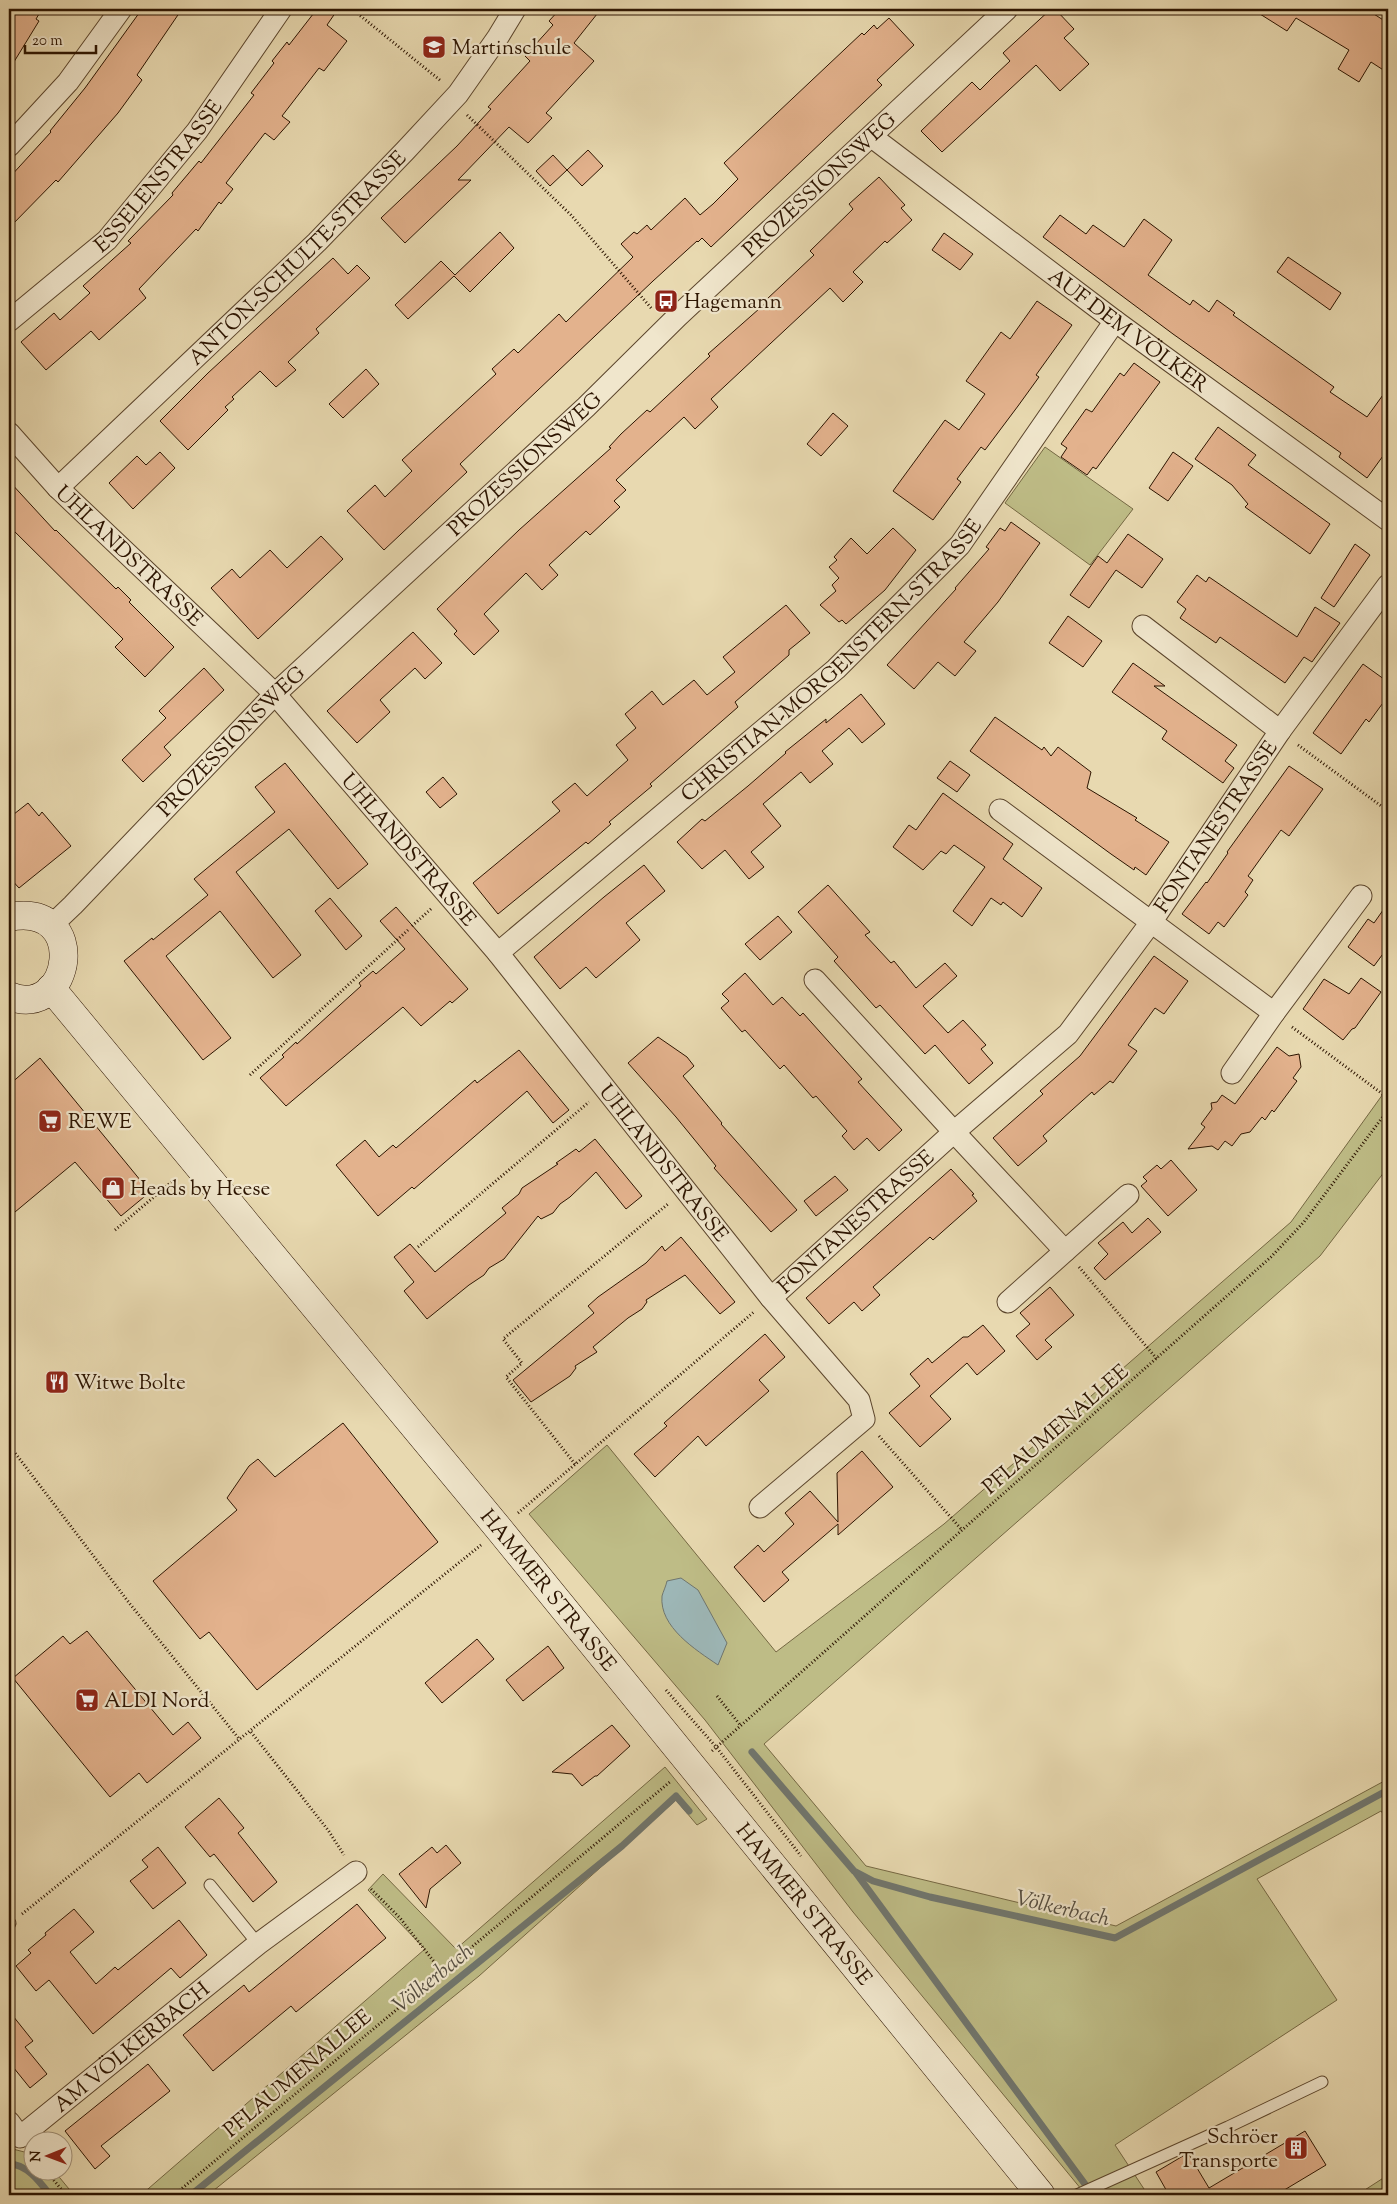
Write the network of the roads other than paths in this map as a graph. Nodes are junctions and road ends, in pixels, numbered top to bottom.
1 (120, 9) edge
2 (281, 9) edge
3 (515, 9) edge
4 (1007, 9) edge
5 (872, 136) junction
6 (9, 146) edge
7 (9, 321) edge
8 (1115, 321) junction
9 (9, 433) edge
10 (58, 488) junction
11 (1388, 520) edge
12 (1388, 585) edge
13 (1143, 626) dead end
14 (275, 694) junction
15 (1280, 731) junction
16 (1000, 810) dead end
17 (1361, 896) dead end
18 (9, 917) edge
19 (1152, 921) junction
20 (51, 926) junction
21 (498, 953) junction
22 (815, 980) dead end
23 (51, 988) junction
24 (9, 996) edge
25 (1274, 1013) junction
26 (1232, 1073) dead end
27 (954, 1132) junction
28 (1128, 1195) dead end
29 (1066, 1251) junction
30 (771, 1298) junction
31 (1008, 1302) dead end
32 (760, 1507) dead end
33 (356, 1872) road end
34 (210, 1885) dead end
35 (258, 1944) junction
36 (1322, 2082) dead end
37 (9, 2122) edge
38 (1078, 2194) edge
39 (1041, 2195) edge

1 - 6 street
2 - 7 street, ESSELENSTRASSE
3 - 10 street, ANTON-SCHULTE-STRASSE
4 - 5 street, PROZESSIONSWEG
5 - 8 street, AUF DEM VÖLKER
5 - 14 street, PROZESSIONSWEG
8 - 11 street, AUF DEM VÖLKER
8 - 21 street, CHRISTIAN-MORGENSTERN-STRASSE
9 - 10 street, UHLANDSTRASSE
10 - 14 street, UHLANDSTRASSE
12 - 15 street, FONTANESTRASSE
13 - 15 street, FONTANESTRASSE
14 - 20 street, PROZESSIONSWEG
14 - 21 street, UHLANDSTRASSE
15 - 19 street, FONTANESTRASSE
16 - 19 street, FONTANESTRASSE
17 - 25 street
18 - 20 main road
19 - 25 street, FONTANESTRASSE
19 - 27 street, FONTANESTRASSE
20 - 23 main road
21 - 30 street, UHLANDSTRASSE
22 - 27 street
23 - 24 main road
23 - 39 main road, HAMMER STRASSE
25 - 26 street
27 - 29 street
27 - 30 street, FONTANESTRASSE
28 - 29 street
29 - 31 street
30 - 32 street, FONTANESTRASSE
33 - 35 street, AM VÖLKERBACH
34 - 35 lane
35 - 37 street, AM VÖLKERBACH
36 - 38 lane

